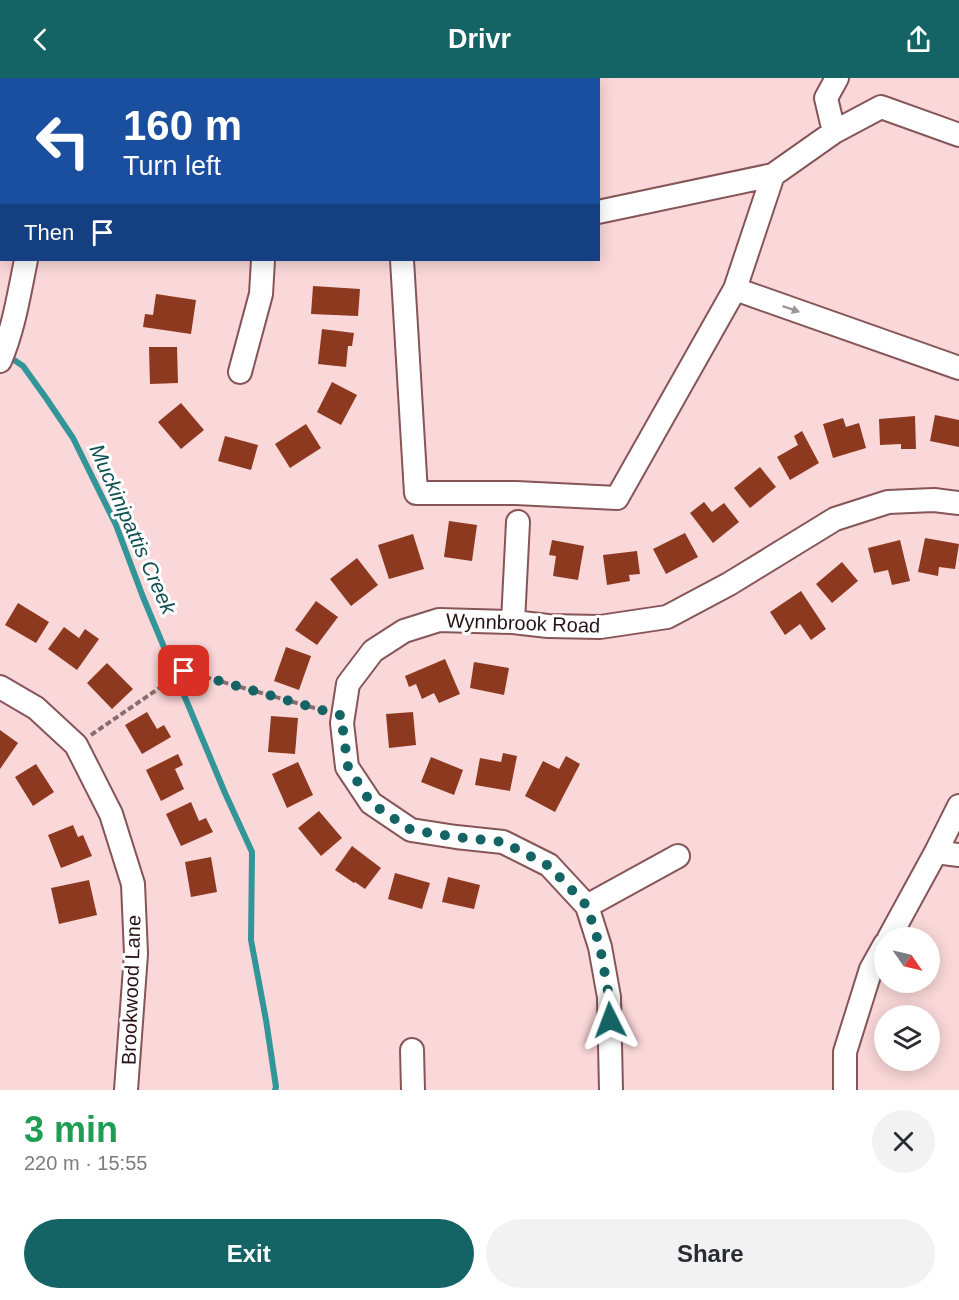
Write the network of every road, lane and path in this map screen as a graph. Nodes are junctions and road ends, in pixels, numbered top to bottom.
1 (837, 78) edge
2 (834, 132) junction
3 (959, 135) edge
4 (773, 174) junction
5 (600, 212) edge
6 (26, 261) edge
7 (263, 261) edge
8 (402, 261) edge
9 (735, 289) junction
10 (4, 351) edge
11 (959, 368) edge
12 (240, 372) dead end
13 (959, 503) edge
14 (518, 522) dead end
15 (513, 622) junction
16 (0, 687) edge
17 (343, 716) junction
18 (76, 745) junction
19 (959, 806) edge
20 (936, 852) junction
21 (959, 855) edge
22 (678, 856) dead end
23 (587, 906) junction
24 (894, 927) edge
25 (874, 964) edge
26 (412, 1050) dead end
27 (126, 1090) edge
28 (412, 1090) edge
29 (610, 1090) edge
30 (845, 1090) edge

1 - 2 street
2 - 3 street
2 - 4 street
4 - 5 street
4 - 9 street
6 - 10 street
7 - 12 street
8 - 9 street
9 -> 11 street
13 - 15 street, Wynnbrook Road
14 - 15 street
15 - 17 street, Wynnbrook Road
16 - 18 street, Brookwood Lane
17 - 18 path
17 - 23 street, Wynnbrook Road
18 - 27 street, Brookwood Lane
19 - 20 street
20 - 21 street
20 - 24 street
22 - 23 street
23 - 29 street, Wynnbrook Road
25 - 30 street
26 - 28 street

